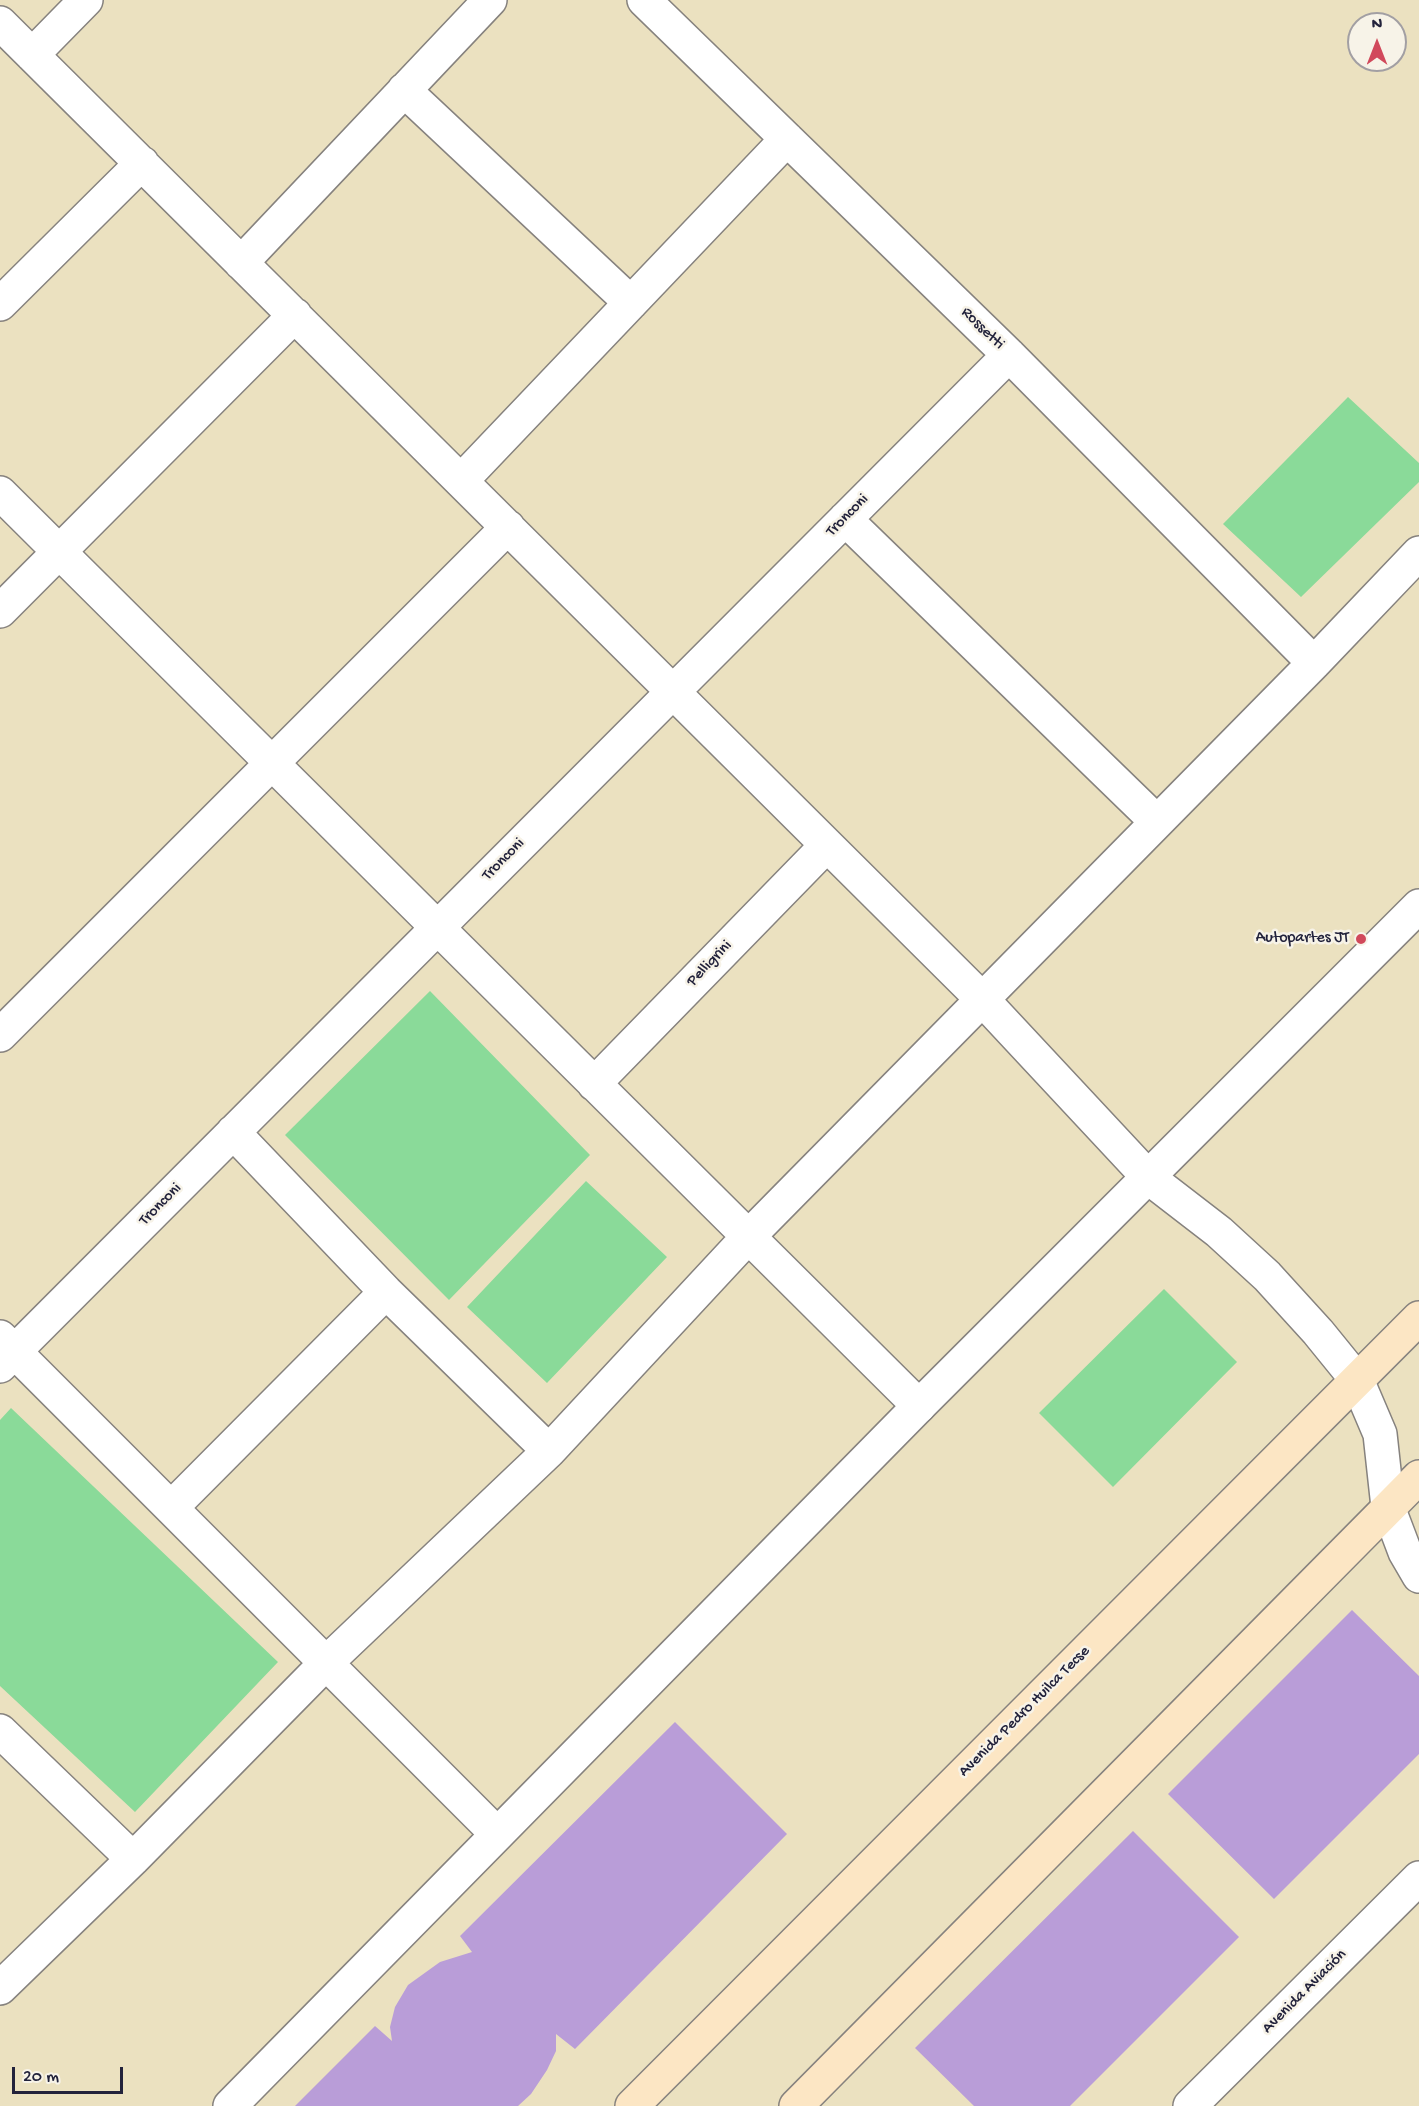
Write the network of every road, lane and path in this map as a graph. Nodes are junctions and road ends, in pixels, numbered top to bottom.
1 (86, 0) edge
2 (490, 0) edge
3 (644, 0) edge
4 (0, 22) edge
5 (32, 55) junction
6 (405, 90) junction
7 (787, 139) junction
8 (142, 163) junction
9 (241, 262) junction
10 (631, 303) junction
11 (0, 304) edge
12 (295, 315) junction
13 (1009, 355) junction
14 (461, 481) junction
15 (0, 493) edge
16 (845, 519) junction
17 (508, 527) junction
18 (59, 552) junction
19 (1419, 553) edge
20 (0, 611) edge
21 (1314, 663) junction
22 (672, 692) junction
23 (272, 763) junction
24 (1157, 822) junction
25 (826, 845) junction
26 (1419, 906) edge
27 (437, 928) junction
28 (982, 999) junction
29 (0, 1035) edge
30 (594, 1084) junction
31 (233, 1132) junction
32 (1149, 1178) junction
33 (748, 1237) junction
34 (386, 1292) junction
35 (1419, 1318) edge
36 (5, 1351) edge
37 (1357, 1380) junction
38 (919, 1406) junction
39 (549, 1451) junction
40 (1419, 1477) edge
41 (1388, 1507) junction
42 (171, 1508) junction
43 (1419, 1576) edge
44 (326, 1663) junction
45 (0, 1731) edge
46 (497, 1834) junction
47 (133, 1859) junction
48 (1419, 1878) edge
49 (0, 1988) edge
50 (230, 2106) edge
51 (632, 2106) edge
52 (796, 2106) edge
53 (1190, 2106) edge

1 - 5 street
2 - 6 street
3 - 7 street, Rossetti
4 - 5 street
5 - 8 street
6 - 9 street
6 - 10 street
7 - 10 street
7 - 13 street, Rossetti
8 - 9 street
8 - 11 street
9 - 12 street
10 - 14 street
12 - 14 street
12 - 18 street
13 - 16 street, Tronconi
13 - 21 street, Rossetti
14 - 17 street
15 - 18 street
16 - 22 street, Tronconi
16 - 24 street
17 - 22 street
17 - 23 street
18 - 20 street
18 - 23 street
19 - 21 street
21 - 24 street
22 - 25 street
22 - 27 street, Tronconi
23 - 27 street
23 - 29 street
24 - 28 street
25 - 28 street
25 - 30 street, Pelligrini
26 - 32 street
27 - 30 street
27 - 31 street, Tronconi
28 - 32 street
28 - 33 street
30 - 33 street
31 - 34 street
31 - 36 street, Tronconi
32 - 37 street
32 - 38 street
33 - 38 street
33 - 39 street
34 - 39 street
34 - 42 street
35 - 37 main road, Avenida Pedro Huilca Tecse
36 - 42 street
37 - 41 street
37 - 51 main road, Avenida Pedro Huilca Tecse
38 - 46 street
39 - 44 street
40 - 41 main road
41 - 43 street
41 - 52 main road
42 - 44 street
44 - 46 street
44 - 47 street
45 - 47 street
46 - 50 street
47 - 49 street
48 - 53 street, Avenida Aviación

